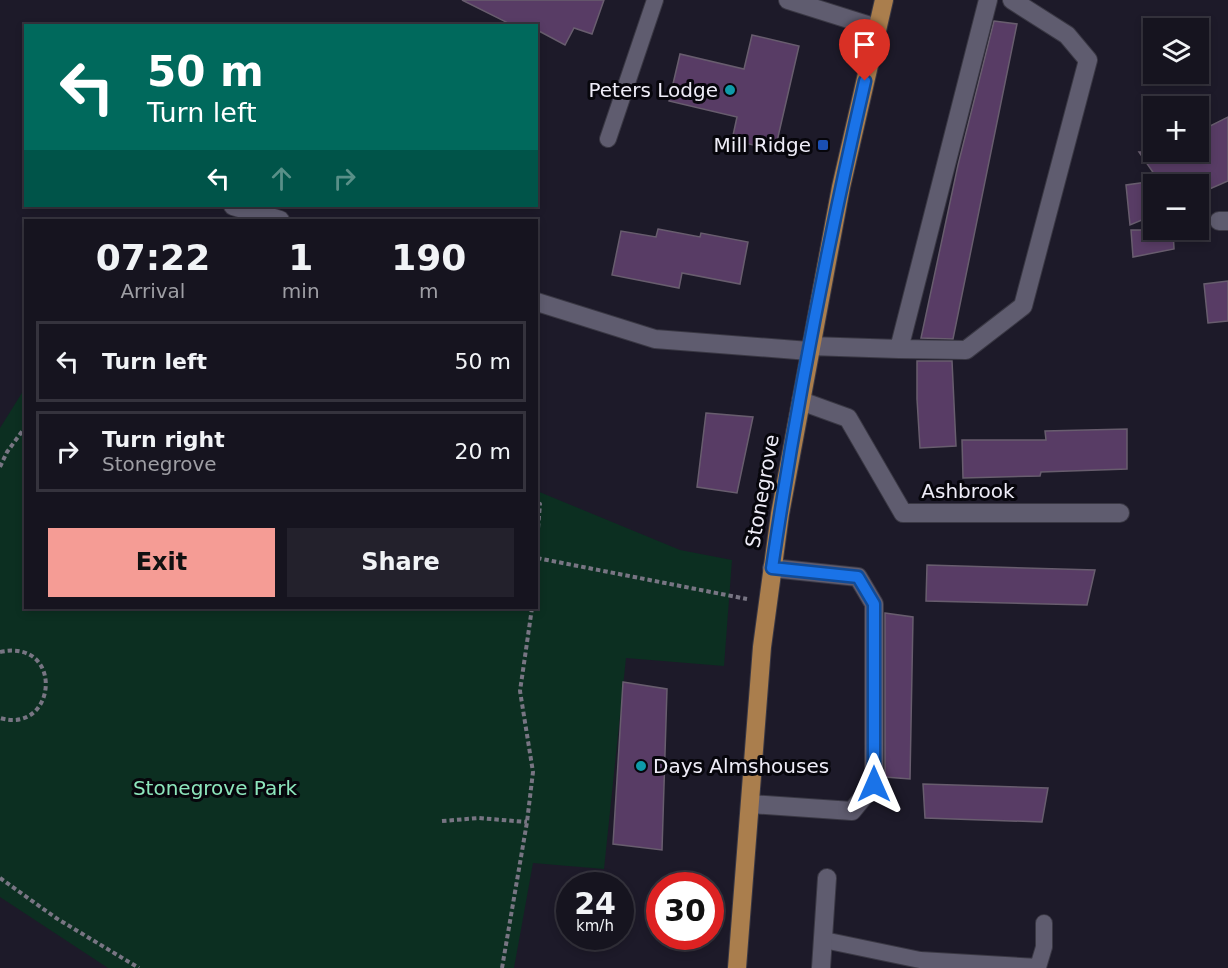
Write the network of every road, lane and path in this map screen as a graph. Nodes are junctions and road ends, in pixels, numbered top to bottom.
1 (655, 0) edge
2 (788, 0) edge
3 (884, 0) edge
4 (988, 0) edge
5 (1012, 0) edge
6 (877, 28) junction
7 (608, 139) dead end
8 (235, 207) edge
9 (277, 219) edge
10 (538, 302) edge
11 (810, 349) junction
12 (899, 349) junction
13 (801, 401) junction
14 (24, 429) edge
15 (0, 467) edge
16 (538, 503) edge
17 (1120, 513) dead end
18 (538, 529) edge
19 (538, 558) edge
20 (772, 568) junction
21 (768, 603) junction
22 (532, 609) edge
23 (0, 652) edge
24 (0, 718) edge
25 (750, 804) junction
26 (442, 821) dead end
27 (527, 822) junction
28 (0, 878) edge
29 (827, 878) dead end
30 (1044, 923) dead end
31 (824, 940) junction
32 (139, 968) edge
33 (502, 968) edge
34 (737, 968) edge
35 (821, 968) edge

1 - 7 lane
2 - 6 street
3 - 6 main road, Stonegrove
4 - 12 street
5 - 12 street
6 - 11 main road, Stonegrove
8 - 9 street
10 - 11 street
11 - 12 street
11 - 13 main road, Stonegrove
13 - 17 street, Ashbrook
13 - 20 main road, Stonegrove
14 - 15 path
16 - 18 path
19 - 21 path
20 - 21 main road, Stonegrove
20 - 25 street
21 - 25 main road, Stonegrove
22 - 27 path
23 - 24 path
25 - 34 main road, Stonegrove
26 - 27 path
27 - 33 path
28 - 32 path
29 - 31 street
30 - 31 lane
31 - 35 street

